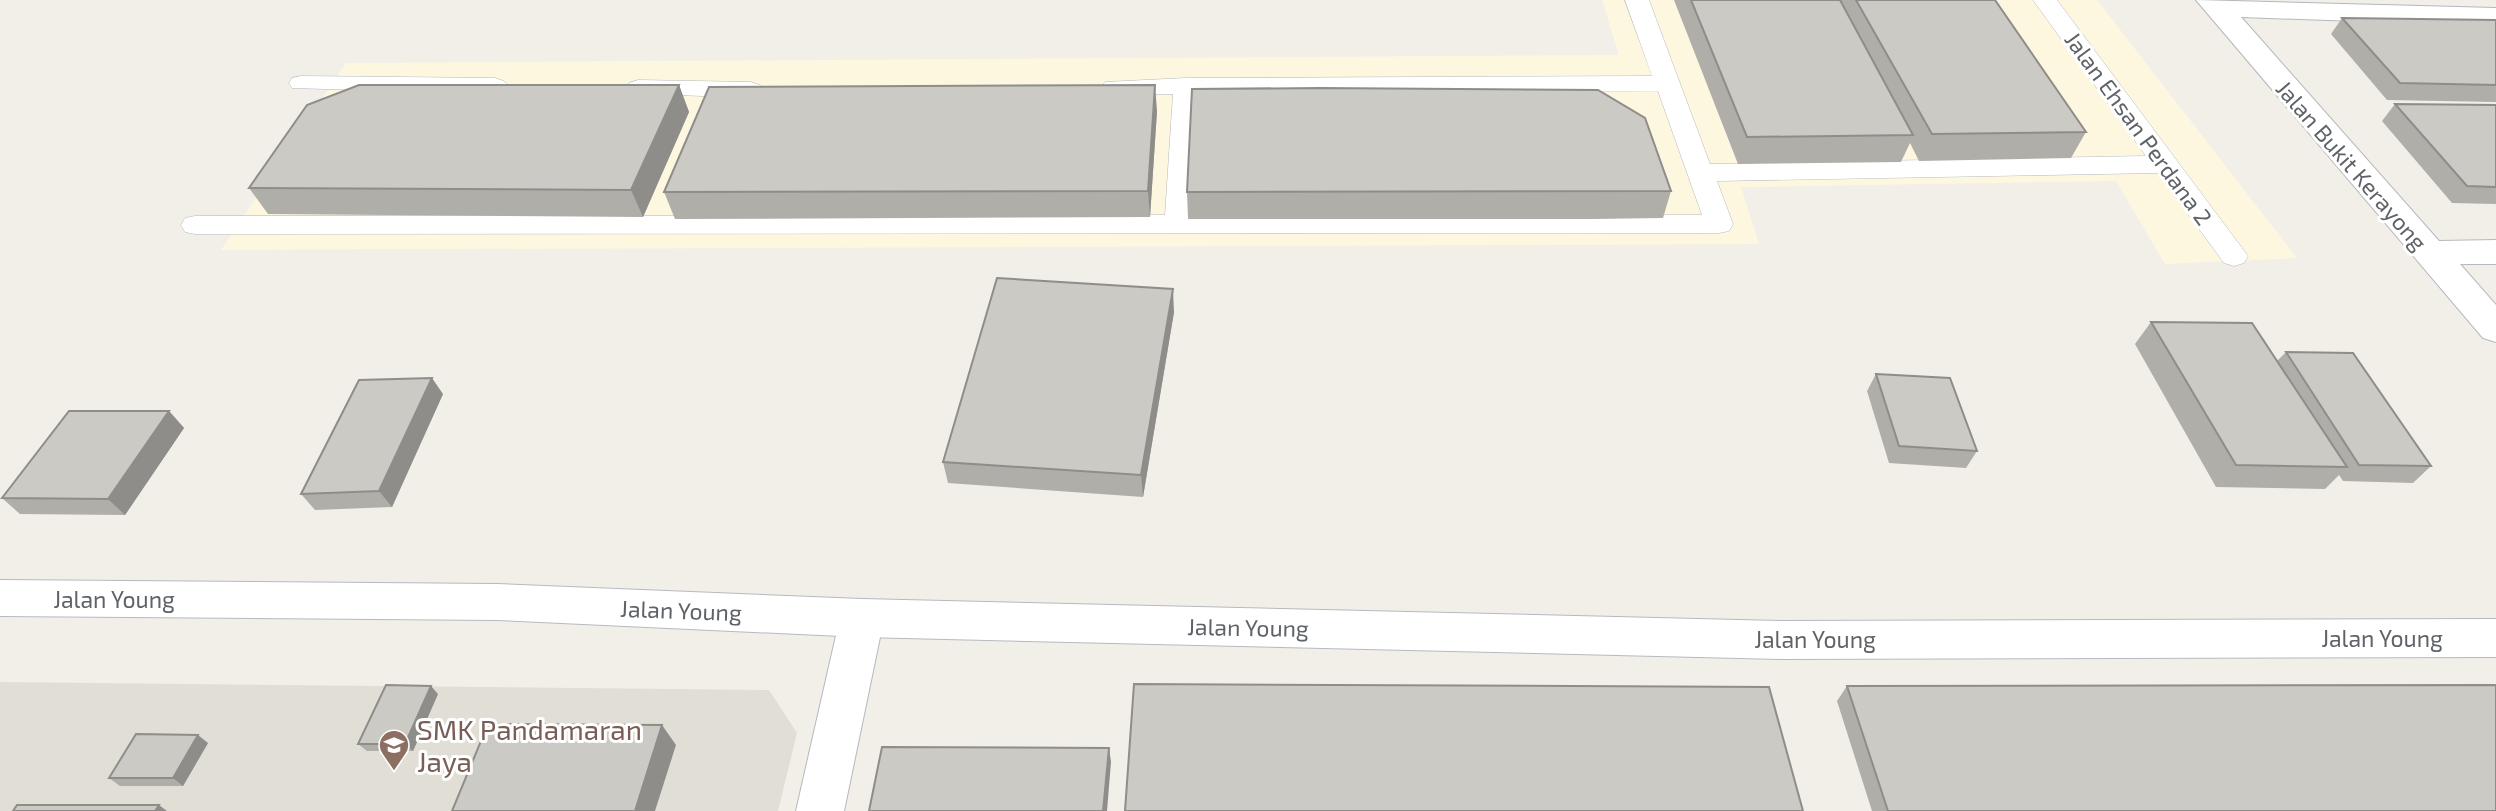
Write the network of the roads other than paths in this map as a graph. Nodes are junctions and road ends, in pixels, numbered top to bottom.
1 (1637, 0) edge
2 (2045, 0) edge
3 (2213, 4) edge
4 (2496, 17) edge
5 (301, 83) dead end
6 (1668, 83) junction
7 (520, 86) edge
8 (1186, 86) junction
9 (1097, 87) edge
10 (617, 88) edge
11 (781, 89) edge
12 (726, 90) junction
13 (716, 114) edge
14 (2165, 164) junction
15 (1701, 173) junction
16 (1178, 224) junction
17 (195, 225) dead end
18 (2496, 252) edge
19 (2429, 253) junction
20 (2234, 256) dead end
21 (2496, 329) edge
22 (0, 598) edge
23 (862, 618) junction
24 (2496, 638) edge
25 (820, 811) edge

1 - 6 lane
2 - 14 lane, Jalan Ehsan Perdana 2
3 - 4 main road
3 - 19 main road, Jalan Bukit Kerayong
5 - 7 lane
6 - 8 lane
6 - 15 lane
8 - 9 lane
8 - 16 lane
10 - 12 lane
11 - 12 lane
12 - 13 lane
14 - 15 lane
14 - 20 lane, Jalan Ehsan Perdana 2
15 - 16 lane
16 - 17 lane
18 - 19 main road
19 - 21 main road, Jalan Bukit Kerayong
22 - 23 main road, Jalan Young
23 - 24 main road, Jalan Young
23 - 25 main road

